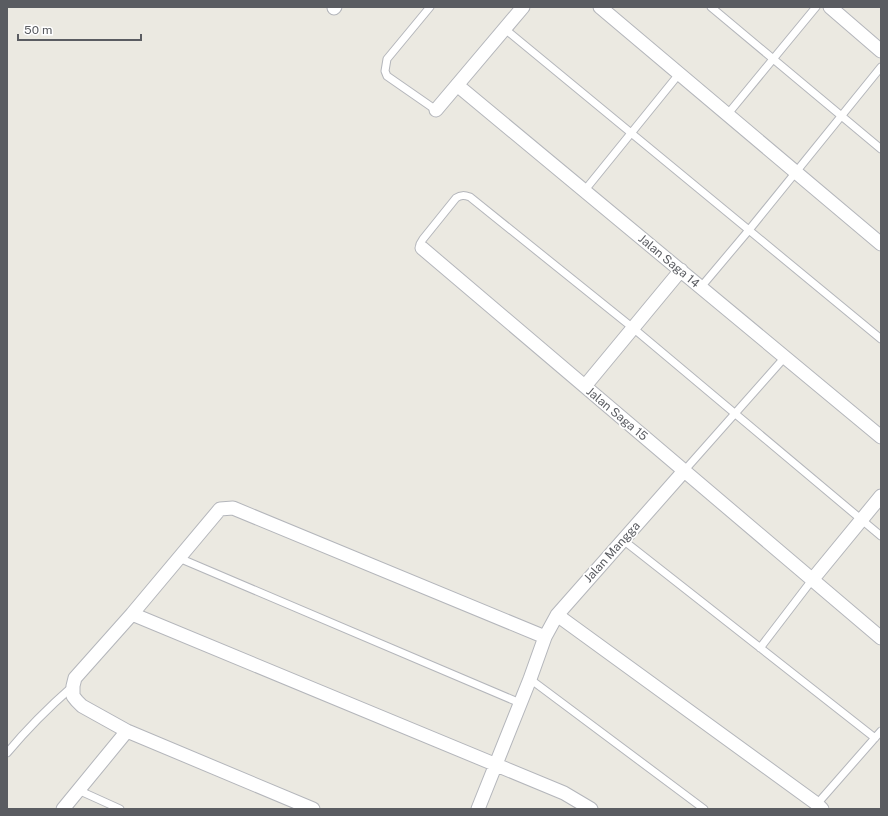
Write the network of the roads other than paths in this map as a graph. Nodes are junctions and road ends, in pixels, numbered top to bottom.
1 (430, 7) edge
2 (523, 7) edge
3 (600, 7) edge
4 (711, 7) edge
5 (816, 7) edge
6 (830, 7) edge
7 (505, 29) junction
8 (881, 51) edge
9 (773, 59) junction
10 (881, 68) edge
11 (679, 74) junction
12 (458, 85) junction
13 (436, 110) joint
14 (727, 115) junction
15 (841, 116) junction
16 (631, 133) junction
17 (881, 150) edge
18 (796, 173) junction
19 (585, 190) junction
20 (749, 230) junction
21 (881, 244) edge
22 (422, 248) joint
23 (681, 270) junction
24 (701, 287) junction
25 (633, 328) junction
26 (881, 339) edge
27 (785, 357) junction
28 (585, 386) junction
29 (735, 414) junction
30 (881, 437) edge
31 (684, 471) junction
32 (881, 496) edge
33 (862, 520) junction
34 (881, 536) edge
35 (623, 540) junction
36 (179, 558) junction
37 (812, 580) junction
38 (132, 614) junction
39 (557, 615) junction
40 (545, 637) junction
41 (881, 638) edge
42 (760, 648) junction
43 (530, 679) junction
44 (73, 686) junction
45 (520, 703) junction
46 (127, 731) junction
47 (881, 731) edge
48 (875, 738) junction
49 (7, 753) edge
50 (495, 765) junction
51 (78, 790) junction
52 (820, 806) edge
53 (63, 809) edge
54 (120, 809) edge
55 (313, 809) edge
56 (478, 809) edge
57 (591, 809) edge
58 (704, 809) edge

1 - 13 lane
2 - 7 street
3 - 11 street
4 - 9 lane
5 - 9 lane
6 - 8 street
7 - 12 street
7 - 16 lane
9 - 14 lane
9 - 15 lane
10 - 15 lane
11 - 14 street
11 - 16 lane
12 - 13 street
12 - 19 street, Jalan Saga 14
14 - 18 street
15 - 17 lane
15 - 18 lane
16 - 19 lane
16 - 20 lane
18 - 20 lane
18 - 21 street
19 - 23 street, Jalan Saga 14
20 - 24 lane
20 - 26 lane
22 - 25 lane
22 - 28 street, Jalan Saga 15
23 - 24 street, Jalan Saga 14
23 - 25 street
24 - 27 street, Jalan Saga 14
25 - 28 street
25 - 29 lane
27 - 29 lane
27 - 30 street, Jalan Saga 14
28 - 31 street, Jalan Saga 15
29 - 31 lane
29 - 33 lane
31 - 35 street, Jalan Mangga
31 - 37 street, Jalan Saga 15
32 - 33 street
33 - 34 lane
33 - 37 street
35 - 39 street, Jalan Mangga
35 - 42 lane
36 - 38 street
36 - 40 street
36 - 45 lane
37 - 41 street, Jalan Saga 15
37 - 42 lane
38 - 44 street
38 - 50 street
39 - 40 street, Jalan Mangga
39 - 52 street
40 - 43 street, Jalan Mangga
42 - 48 lane
43 - 45 street, Jalan Mangga
43 - 58 lane
44 - 46 street
44 - 49 lane
45 - 50 street, Jalan Mangga
46 - 51 street
46 - 55 street
47 - 48 lane
48 - 52 lane
50 - 56 street, Jalan Mangga
50 - 57 street
51 - 53 street
51 - 54 lane

